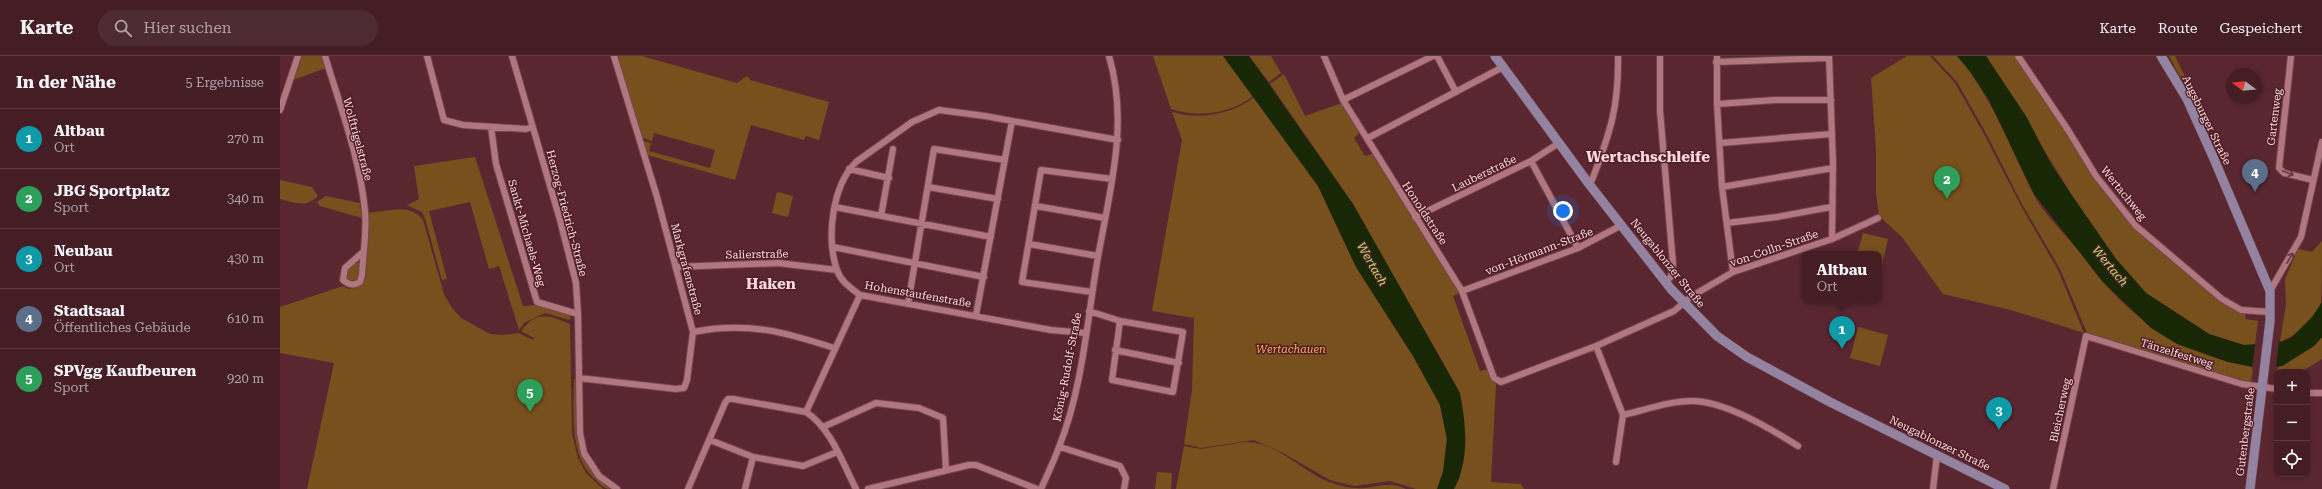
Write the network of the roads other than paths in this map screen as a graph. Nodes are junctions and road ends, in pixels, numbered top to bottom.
1 (298, 56) edge
2 (325, 56) edge
3 (427, 56) edge
4 (512, 56) edge
5 (614, 56) edge
6 (1109, 56) edge
7 (1332, 56) edge
8 (1433, 56) edge
9 (1437, 56) edge
10 (1495, 56) edge
11 (1618, 56) edge
12 (1660, 56) edge
13 (2018, 56) edge
14 (2161, 56) edge
15 (2291, 56) edge
16 (1829, 57) edge
17 (1325, 58) edge
18 (1716, 59) edge
19 (1503, 67) junction
20 (1456, 92) junction
21 (1343, 100) junction
22 (1831, 100) junction
23 (1717, 104) junction
24 (280, 110) edge
25 (1012, 121) junction
26 (491, 127) junction
27 (532, 127) junction
28 (1832, 134) junction
29 (1368, 138) junction
30 (1118, 140) junction
31 (2322, 142) edge
32 (1559, 143) junction
33 (1720, 143) junction
34 (893, 149) dead end
35 (1004, 160) junction
36 (1531, 161) junction
37 (1833, 168) junction
38 (849, 169) junction
39 (889, 178) junction
40 (1112, 179) junction
41 (2313, 180) junction
42 (1589, 184) junction
43 (1722, 186) junction
44 (928, 187) junction
45 (998, 199) junction
46 (1036, 206) junction
47 (835, 207) junction
48 (1831, 207) junction
49 (881, 216) junction
50 (1415, 217) junction
51 (1105, 218) junction
52 (1878, 218) dead end
53 (922, 223) junction
54 (1727, 223) junction
55 (1622, 225) junction
56 (991, 237) junction
57 (1832, 239) junction
58 (1029, 244) junction
59 (833, 247) junction
60 (1578, 248) junction
61 (363, 252) junction
62 (1098, 256) junction
63 (915, 263) junction
64 (676, 267) junction
65 (837, 270) junction
66 (1733, 272) junction
67 (984, 277) junction
68 (1665, 281) junction
69 (1462, 291) junction
70 (2270, 291) junction
71 (1092, 292) junction
72 (860, 295) junction
73 (1682, 303) junction
74 (908, 304) junction
75 (1089, 311) junction
76 (578, 314) junction
77 (976, 315) junction
78 (2270, 317) junction
79 (1120, 322) junction
80 (694, 332) junction
81 (1086, 333) junction
82 (2086, 336) joint
83 (1596, 346) junction
84 (834, 348) junction
85 (1115, 350) junction
86 (1179, 363) junction
87 (578, 378) junction
88 (1501, 382) joint
89 (2263, 383) junction
90 (2274, 388) edge
91 (2310, 393) edge
92 (2322, 393) edge
93 (806, 412) junction
94 (1623, 415) junction
95 (823, 427) junction
96 (710, 440) junction
97 (1798, 446) dead end
98 (1060, 447) junction
99 (837, 452) junction
100 (1937, 455) junction
101 (753, 457) junction
102 (1616, 462) dead end
103 (946, 470) junction
104 (617, 489) edge
105 (688, 489) edge
106 (745, 489) edge
107 (856, 489) edge
108 (868, 489) edge
109 (1037, 489) edge
110 (1041, 489) edge
111 (1124, 489) edge
112 (1933, 489) edge
113 (2005, 489) edge
114 (2053, 489) edge
115 (2250, 489) edge

1 - 24 street
2 - 61 street, Wolftrigelstraße
3 - 26 street
4 - 27 street, Herzog-Friedrich-Straße
5 - 64 street, Markgrafenstraße
6 - 30 street, König-Rudolf-Straße
7 - 17 street
8 - 21 street
9 - 20 street
10 - 19 street, Neugablonzer Straße
11 - 42 street
12 - 68 street
13 - 78 street, Wertachweg
14 - 70 street, Augsburger Straße
15 -> 41 street, Gartenweg
16 - 18 street, von-Colln-Straße
16 - 22 street, von-Colln-Straße
17 - 21 street, Honoldstraße
18 - 23 street
19 - 20 street
19 - 32 street, Neugablonzer Straße
20 - 29 street
21 - 29 street, Honoldstraße
22 - 23 street
22 - 28 street, von-Colln-Straße
23 - 33 street
25 - 30 street, Hohenstaufenstraße
25 - 35 street
25 - 38 street, Hohenstaufenstraße
26 - 27 street
26 - 76 street, Sankt-Michaels-Weg
27 - 76 street, Herzog-Friedrich-Straße
28 - 33 street
28 - 37 street, von-Colln-Straße
29 - 50 street, Honoldstraße
30 - 40 street, König-Rudolf-Straße
31 - 41 street
32 - 36 street, Lauberstraße
32 - 42 street, Neugablonzer Straße
33 - 43 street
34 - 39 street
35 - 44 street
35 - 45 street
36 - 50 street, Lauberstraße
36 - 60 street
37 - 43 street
37 - 48 street, von-Colln-Straße
38 - 39 street
38 - 47 street, Hohenstaufenstraße
39 - 49 street
40 - 46 street
40 - 51 street, König-Rudolf-Straße
70 -> 41 street
42 - 55 street, Neugablonzer Straße
43 - 54 street
44 - 45 street
44 - 53 street
45 - 56 street
46 - 51 street
46 - 58 street
47 - 49 street
47 - 59 street, Hohenstaufenstraße
48 - 54 street
48 - 57 street, von-Colln-Straße
49 - 53 street
50 - 69 street, Honoldstraße
51 - 62 street, König-Rudolf-Straße
52 - 57 street, von-Colln-Straße
53 - 56 street
53 - 63 street
54 - 66 street
55 - 60 street, von-Hörmann-Straße
55 - 68 street, Neugablonzer Straße
56 - 67 street
57 - 66 street, von-Colln-Straße
58 - 62 street
58 - 71 street
59 - 63 street
59 - 65 street, Hohenstaufenstraße
60 - 69 street, von-Hörmann-Straße
61 - 61 street, Wolftrigelstraße
62 - 71 street, König-Rudolf-Straße
63 - 67 street
63 - 74 street
64 - 65 street, Salierstraße
64 - 80 street, Markgrafenstraße
65 - 72 street, Hohenstaufenstraße
66 - 73 street, von-Colln-Straße
67 - 77 street
68 - 73 street, Neugablonzer Straße
69 - 88 street, Honoldstraße
70 - 78 street, Augsburger Straße
71 - 75 street, König-Rudolf-Straße
72 - 74 street, Hohenstaufenstraße
72 - 84 street
73 - 83 street, von-Colln-Straße
73 - 100 street, Neugablonzer Straße
74 - 77 street, Hohenstaufenstraße
75 - 79 street
75 - 81 street, König-Rudolf-Straße
76 - 87 street, Herzog-Friedrich-Straße
77 - 81 street, Hohenstaufenstraße
78 - 89 street, Augsburger Straße
79 - 85 street
79 - 86 street
80 - 84 street
80 - 87 street, Markgrafenstraße
81 - 98 street, König-Rudolf-Straße
82 - 89 street, Tänzelfestweg
82 - 114 street, Bleicherweg
83 - 88 street, von-Colln-Straße
83 - 94 street
84 - 93 street
85 - 86 street
85 - 86 street
87 - 104 street
89 - 90 street, Tänzelfestweg
89 - 115 street, Gutenbergstraße
91 - 92 street
93 - 95 street
93 - 96 street
94 - 97 street
94 - 102 street
95 - 99 street
95 - 103 street
96 - 101 street
96 - 105 street
98 - 110 street, König-Rudolf-Straße
98 - 111 street
99 - 101 street
99 - 107 street
100 - 112 street
100 - 113 street, Neugablonzer Straße
101 - 106 street
103 - 108 street
103 - 109 street

